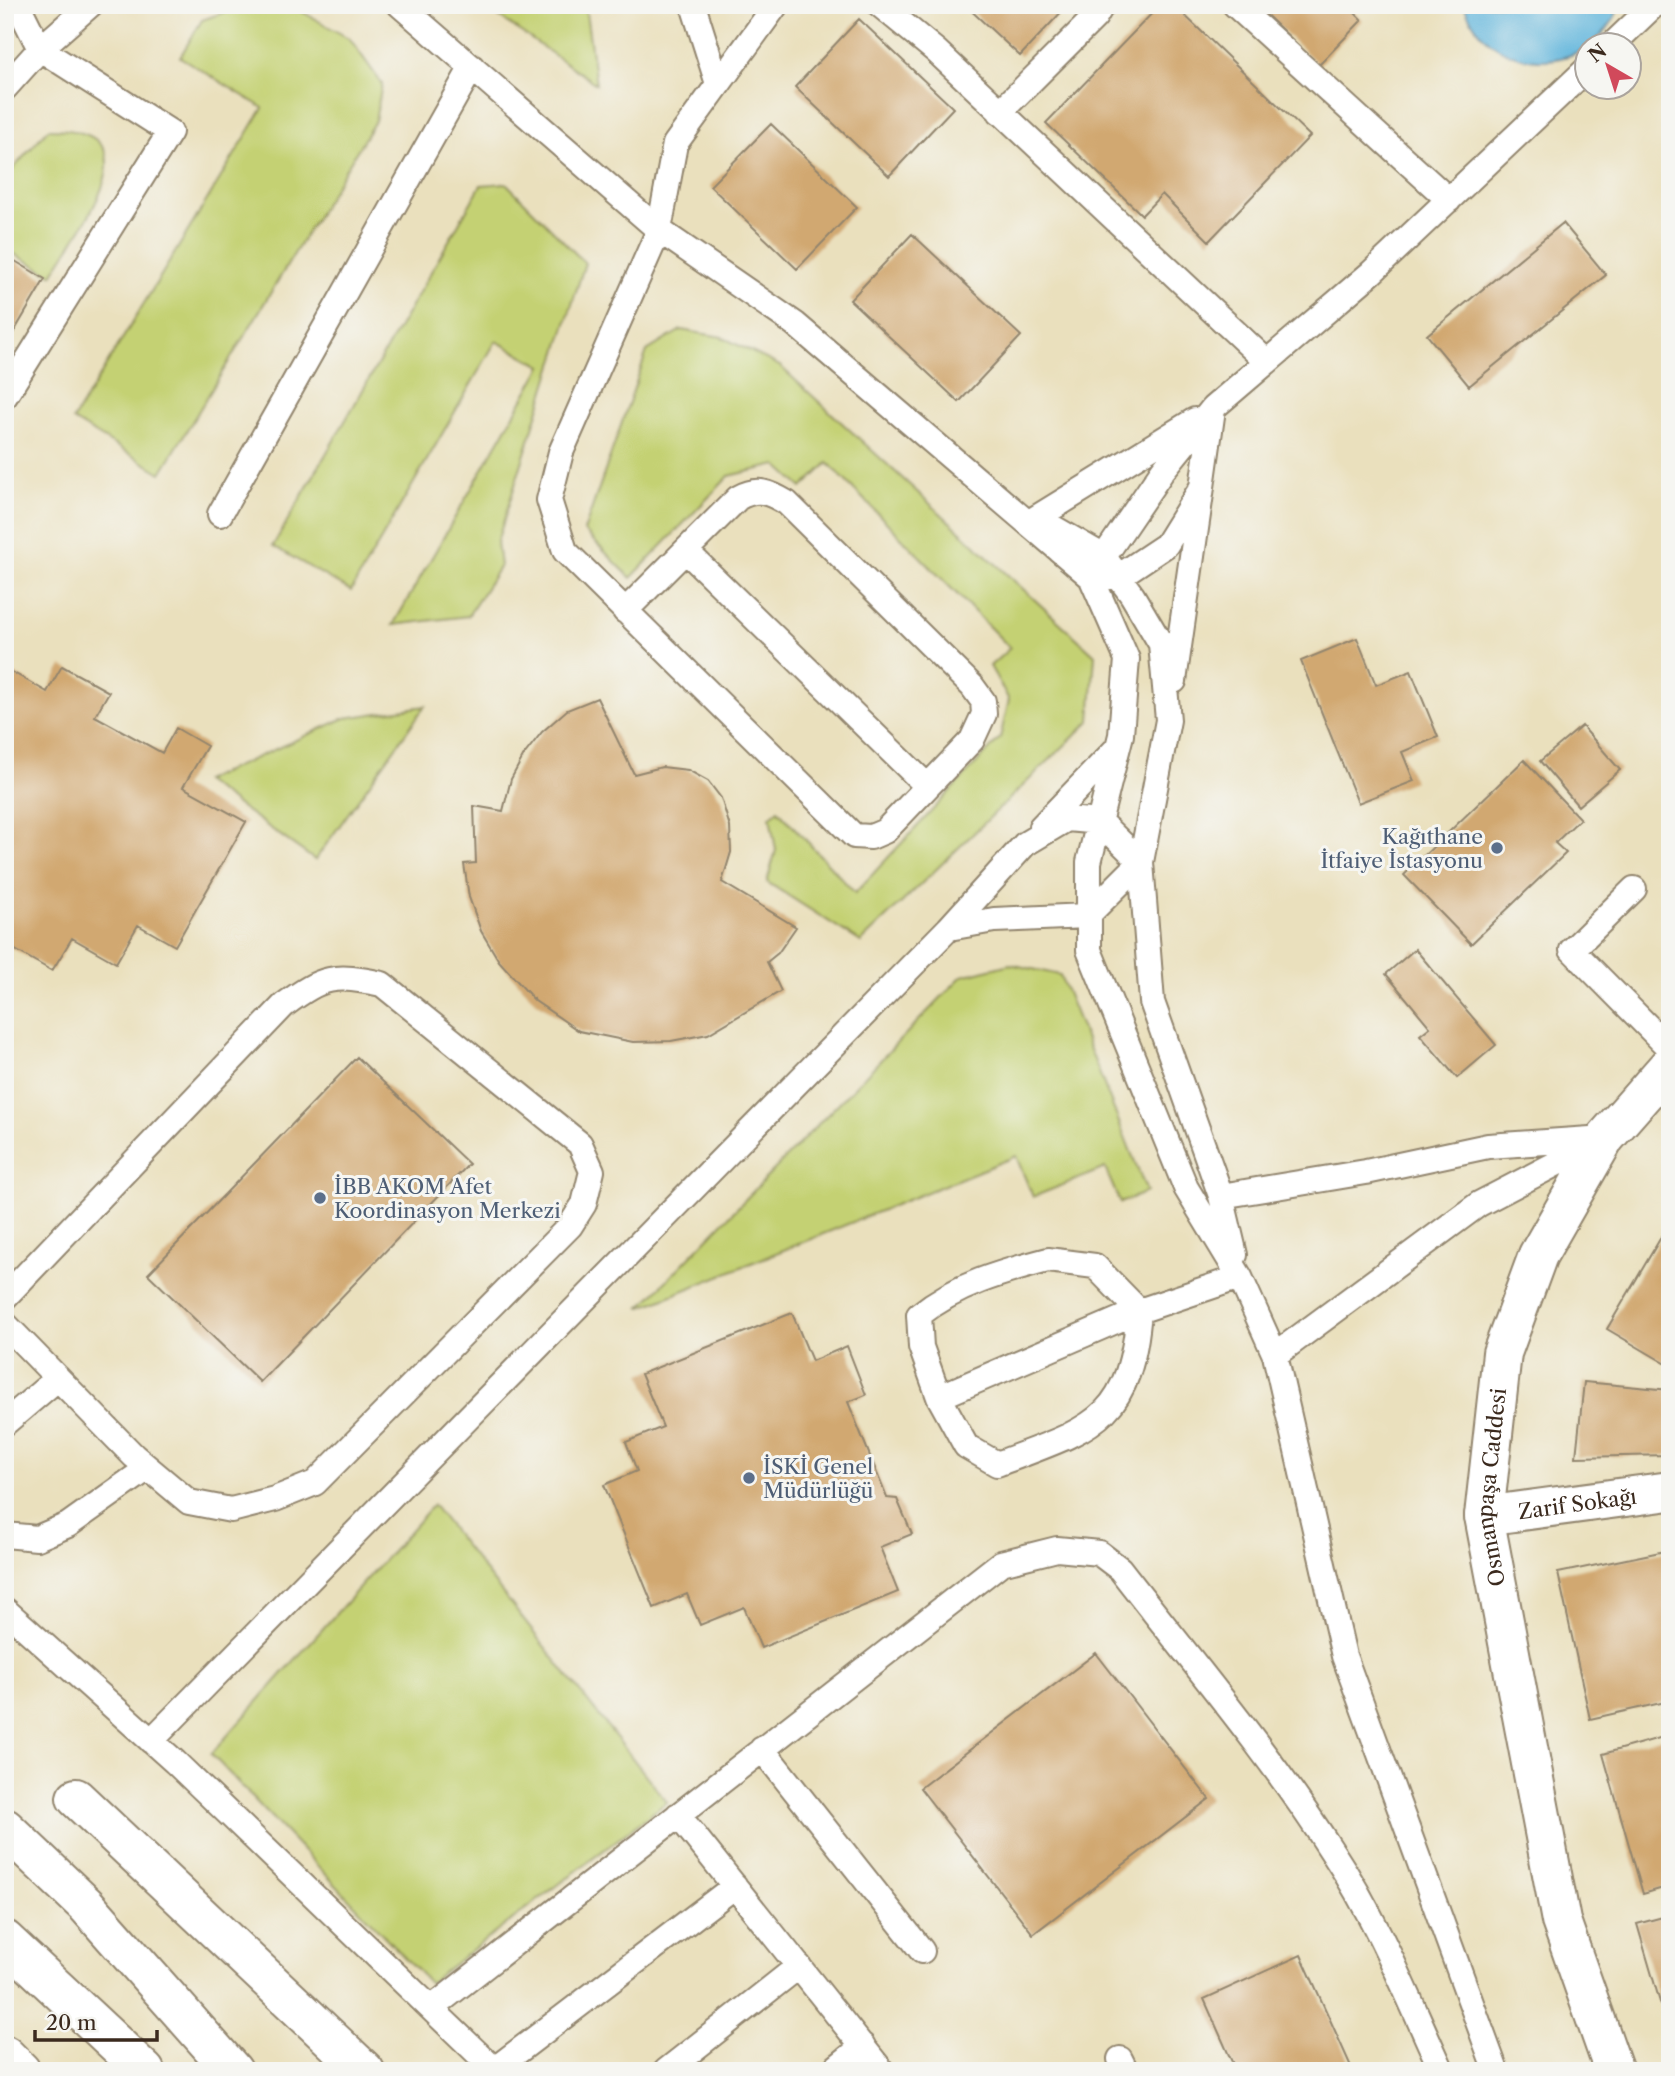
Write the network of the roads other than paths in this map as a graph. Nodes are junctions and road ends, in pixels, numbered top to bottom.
1 (18, 5) edge
2 (90, 5) edge
3 (400, 5) edge
4 (693, 5) edge
5 (776, 5) edge
6 (880, 5) edge
7 (1102, 5) edge
8 (1236, 5) edge
9 (1654, 5) edge
10 (1626, 32) edge
11 (40, 49) junction
12 (472, 68) junction
13 (1574, 80) edge
14 (718, 84) junction
15 (5, 88) edge
16 (1000, 112) junction
17 (1449, 200) junction
18 (659, 230) junction
19 (1266, 360) junction
20 (5, 397) edge
21 (1213, 408) junction
22 (968, 472) junction
23 (1202, 487) junction
24 (220, 514) dead end
25 (1036, 518) junction
26 (687, 552) junction
27 (1104, 570) junction
28 (625, 611) junction
29 (1168, 720) junction
30 (1119, 747) junction
31 (926, 785) junction
32 (1100, 822) junction
33 (1025, 844) junction
34 (1141, 862) junction
35 (1634, 889) dead end
36 (1087, 916) junction
37 (949, 928) junction
38 (1670, 1049) edge
39 (1670, 1064) edge
40 (1605, 1138) junction
41 (1221, 1196) junction
42 (1240, 1277) junction
43 (5, 1297) edge
44 (1139, 1311) junction
45 (5, 1324) edge
46 (1275, 1355) junction
47 (58, 1378) junction
48 (939, 1397) junction
49 (5, 1423) edge
50 (148, 1468) junction
51 (1670, 1491) edge
52 (1484, 1516) junction
53 (5, 1535) edge
54 (5, 1611) edge
55 (151, 1741) junction
56 (762, 1749) junction
57 (76, 1798) dead end
58 (678, 1815) junction
59 (5, 1828) edge
60 (734, 1885) junction
61 (5, 1940) edge
62 (922, 1951) dead end
63 (799, 1966) junction
64 (433, 2007) junction
65 (863, 2046) junction
66 (5, 2055) edge
67 (495, 2070) edge
68 (21, 2071) edge
69 (145, 2071) edge
70 (233, 2071) edge
71 (365, 2071) edge
72 (666, 2071) edge
73 (832, 2071) edge
74 (882, 2071) edge
75 (1442, 2071) edge
76 (1496, 2071) edge
77 (1614, 2071) edge

1 - 11 lane
2 - 11 lane
3 - 12 lane
4 - 14 lane
5 - 14 lane
6 - 16 lane
7 - 16 lane
8 - 17 lane
9 - 10 lane
11 - 15 lane
11 - 20 lane
12 - 18 lane
12 - 24 lane
13 - 17 lane
14 - 18 lane
16 - 19 lane
17 - 19 lane
18 - 22 lane
18 - 28 lane
19 - 21 lane
21 - 23 lane
21 - 25 lane
21 - 27 lane
22 - 25 lane
22 - 27 lane
23 - 27 lane
23 - 29 lane
25 - 27 lane
26 - 28 lane
26 - 31 lane
26 - 31 lane
27 - 29 lane
27 - 30 lane
28 - 31 lane
29 - 34 lane
30 - 32 lane
30 - 33 lane
32 - 33 lane
32 - 34 lane
32 - 36 lane
33 - 37 lane
34 - 36 lane
34 - 41 lane
35 - 38 lane
36 - 37 lane
36 - 42 lane
37 - 55 lane
39 - 40 main road, Osmanpaşa Caddesi
40 - 41 lane
40 - 46 lane
40 - 52 main road, Osmanpaşa Caddesi
41 - 42 lane
42 - 44 lane
42 - 46 lane
43 - 50 lane
44 - 48 lane
44 - 48 lane
44 - 48 lane
45 - 47 lane
46 - 76 lane
47 - 49 lane
47 - 50 lane
50 - 53 lane
51 - 52 main road, Zarif Sokağı
52 - 77 main road, Osmanpaşa Caddesi
54 - 55 lane
55 - 64 lane
56 - 58 lane
56 - 62 lane
56 - 75 lane
57 - 71 main road
58 - 60 lane
58 - 64 lane
59 - 70 main road
60 - 63 lane
60 - 67 lane
61 - 69 main road
63 - 65 lane
63 - 72 lane
64 - 67 lane
65 - 73 lane
65 - 74 lane
66 - 68 main road

